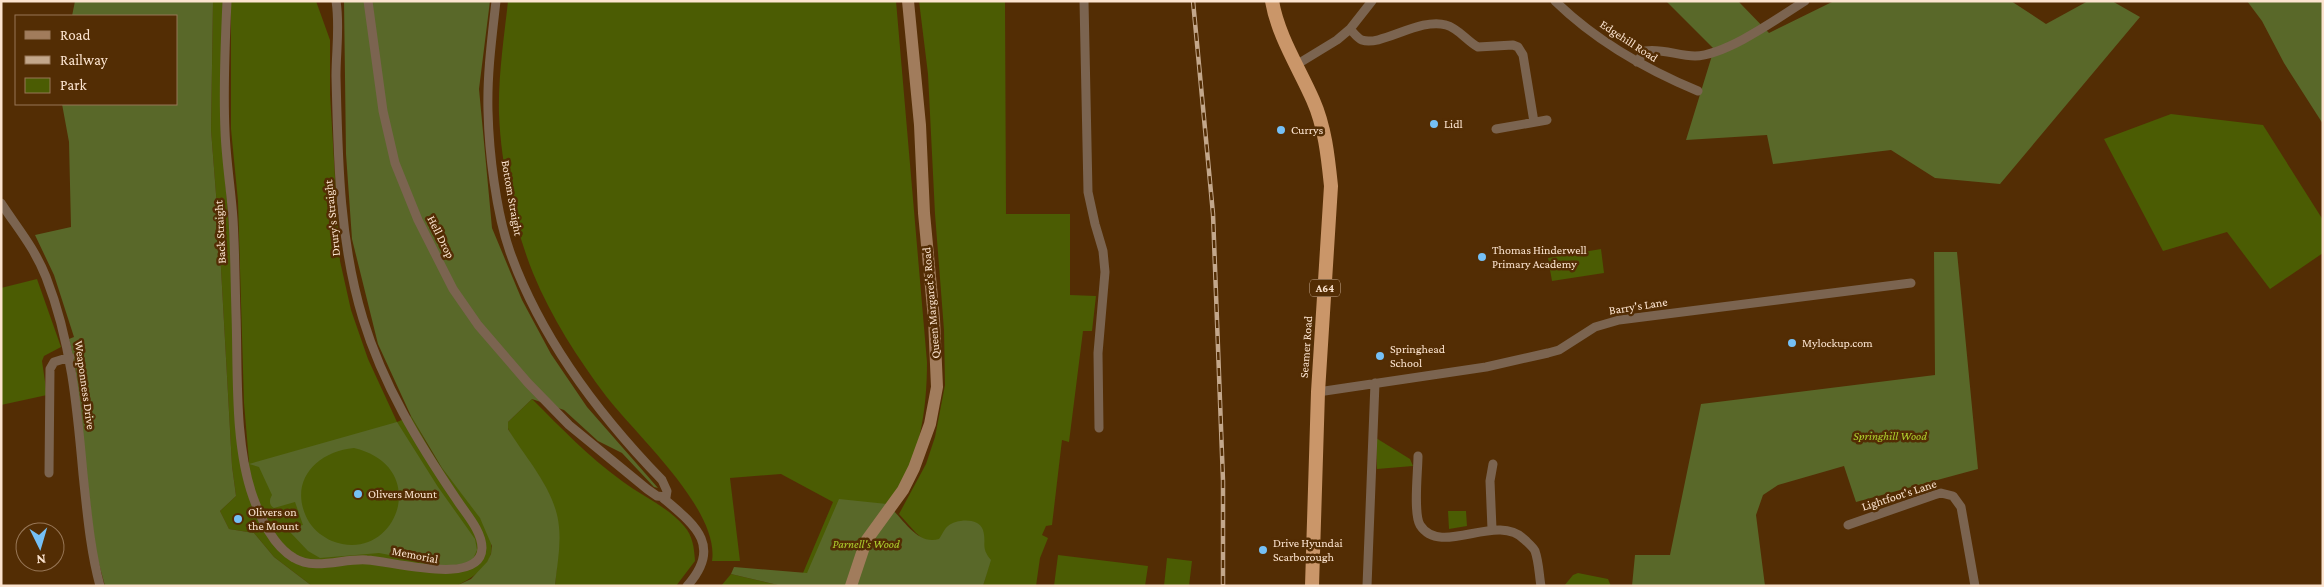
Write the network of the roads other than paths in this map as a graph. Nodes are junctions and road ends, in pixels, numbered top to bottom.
1 (227, 1) edge
2 (368, 1) edge
3 (496, 1) edge
4 (908, 1) edge
5 (1084, 1) edge
6 (1272, 1) edge
7 (1372, 1) edge
8 (1554, 1) edge
9 (1806, 1) edge
10 (337, 2) edge
11 (1350, 29) junction
12 (1637, 62) junction
13 (1296, 65) junction
14 (1698, 91) dead end
15 (1547, 120) dead end
16 (1534, 122) junction
17 (1496, 129) dead end
18 (1, 203) edge
19 (5, 214) edge
20 (1911, 283) dead end
21 (70, 358) junction
22 (1375, 383) junction
23 (1318, 392) junction
24 (407, 420) joint
25 (1099, 428) dead end
26 (1418, 456) dead end
27 (244, 462) joint
28 (1493, 464) dead end
29 (49, 473) dead end
30 (664, 498) junction
31 (1848, 525) dead end
32 (1492, 529) junction
33 (100, 586) edge
34 (687, 586) edge
35 (851, 586) edge
36 (1312, 586) edge
37 (1367, 586) edge
38 (1541, 586) edge
39 (1975, 586) edge

1 - 27 street, Back Straight
2 - 30 street, Hell Drop
3 - 30 street, Bottom Straight
4 - 35 main road, Queen Margaret's Road
5 - 25 street
6 - 13 highway, Seamer Road / A64
7 - 11 street
8 - 12 street, Edgehill Road
9 - 12 street
10 - 24 street, Drury's Straight
11 - 13 street
11 - 16 street
12 - 14 street, Edgehill Road
13 - 23 highway, Seamer Road / A64
15 - 16 street
16 - 17 street
18 - 19 street, Weaponness Drive
19 - 21 street, Weaponness Drive
20 - 22 street, Barry's Lane
21 - 29 street
21 - 33 street, Weaponness Drive
22 - 23 street, Barry's Lane
22 - 37 street
23 - 36 highway, Seamer Road / A64
24 - 27 street, Memorial
26 - 32 street
28 - 32 street
30 - 34 street, Hell Drop
31 - 39 street, Lightfoot's Lane
32 - 38 street

